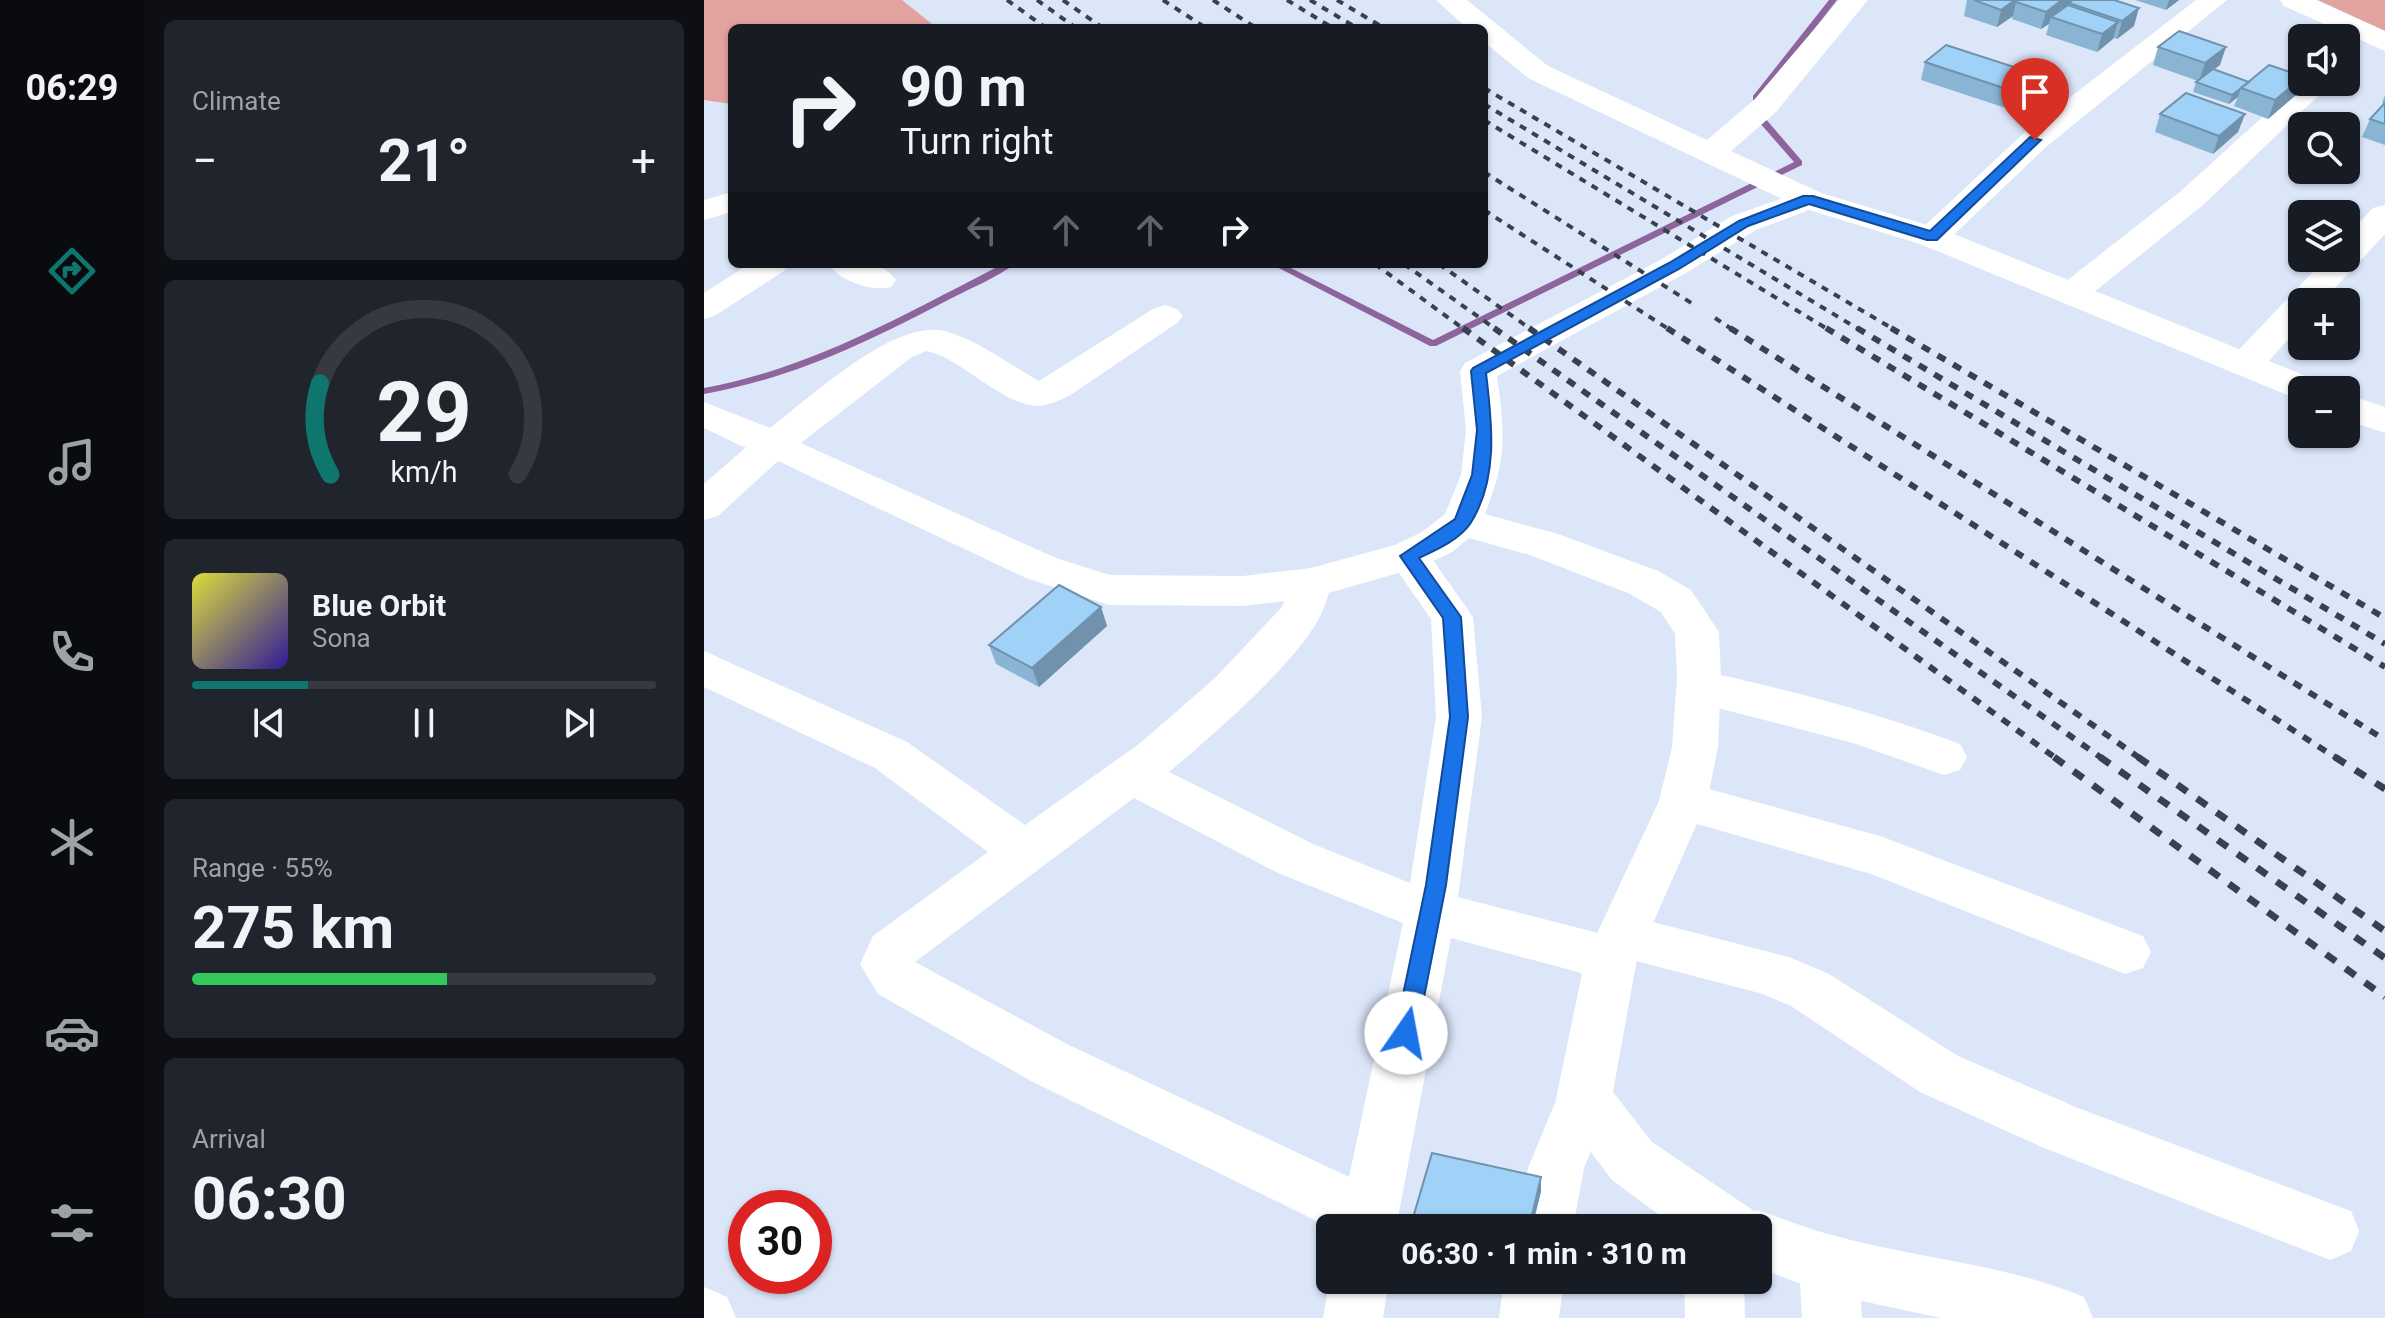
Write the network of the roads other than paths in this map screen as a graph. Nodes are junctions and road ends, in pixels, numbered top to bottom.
1 (1450, 0) edge
2 (1854, 0) edge
3 (2213, 0) edge
4 (2294, 0) edge
5 (1479, 24) edge
6 (1488, 31) edge
7 (2376, 39) edge
8 (2303, 96) edge
9 (1722, 159) junction
10 (1808, 199) junction
11 (728, 203) edge
12 (704, 210) edge
13 (2385, 215) edge
14 (1932, 237) junction
15 (2360, 241) edge
16 (766, 268) edge
17 (854, 268) edge
18 (2331, 272) edge
19 (879, 280) dead end
20 (2317, 288) edge
21 (2072, 293) junction
22 (704, 308) edge
23 (1165, 316) dead end
24 (2288, 319) edge
25 (2245, 365) junction
26 (2288, 382) edge
27 (2360, 411) edge
28 (704, 414) edge
29 (2385, 421) edge
30 (774, 444) junction
31 (704, 506) edge
32 (1462, 522) junction
33 (1408, 556) junction
34 (1311, 583) junction
35 (704, 668) edge
36 (1699, 687) junction
37 (1944, 757) dead end
38 (1132, 774) junction
39 (1683, 801) junction
40 (1026, 853) junction
41 (1431, 911) junction
42 (1616, 948) junction
43 (2125, 952) dead end
44 (1584, 1099) junction
45 (1352, 1214) edge
46 (1370, 1214) edge
47 (1547, 1214) edge
48 (1709, 1214) edge
49 (2330, 1231) dead end
50 (1772, 1255) edge
51 (1830, 1291) edge
52 (1357, 1294) edge
53 (1532, 1294) edge
54 (1714, 1294) edge
55 (1353, 1318) edge
56 (1529, 1318) edge
57 (1715, 1318) edge
58 (2063, 1318) edge

1 - 5 street
2 - 9 street
3 - 14 street
4 - 7 street
6 - 9 street
8 - 21 street
9 - 10 street
10 - 14 street
10 - 32 street
11 - 12 street
13 - 15 street
14 - 21 street
16 - 22 street
17 - 19 street
18 - 20 street
21 - 25 street
23 - 30 street
24 - 25 street
25 - 26 street
27 - 29 street
28 - 30 street
30 - 31 street
30 - 34 street
32 - 33 street
32 - 36 street
33 - 34 street
33 - 41 street
34 - 38 street
35 - 40 street
36 - 37 street
36 - 39 street
38 - 40 street
38 - 41 street
39 - 42 street
39 - 43 street
40 - 45 street
41 - 42 street
41 - 46 street
42 - 44 street
42 - 49 street
44 - 47 street
44 - 48 street
50 - 51 street
51 - 58 street
52 - 55 street
53 - 56 street
54 - 57 street

